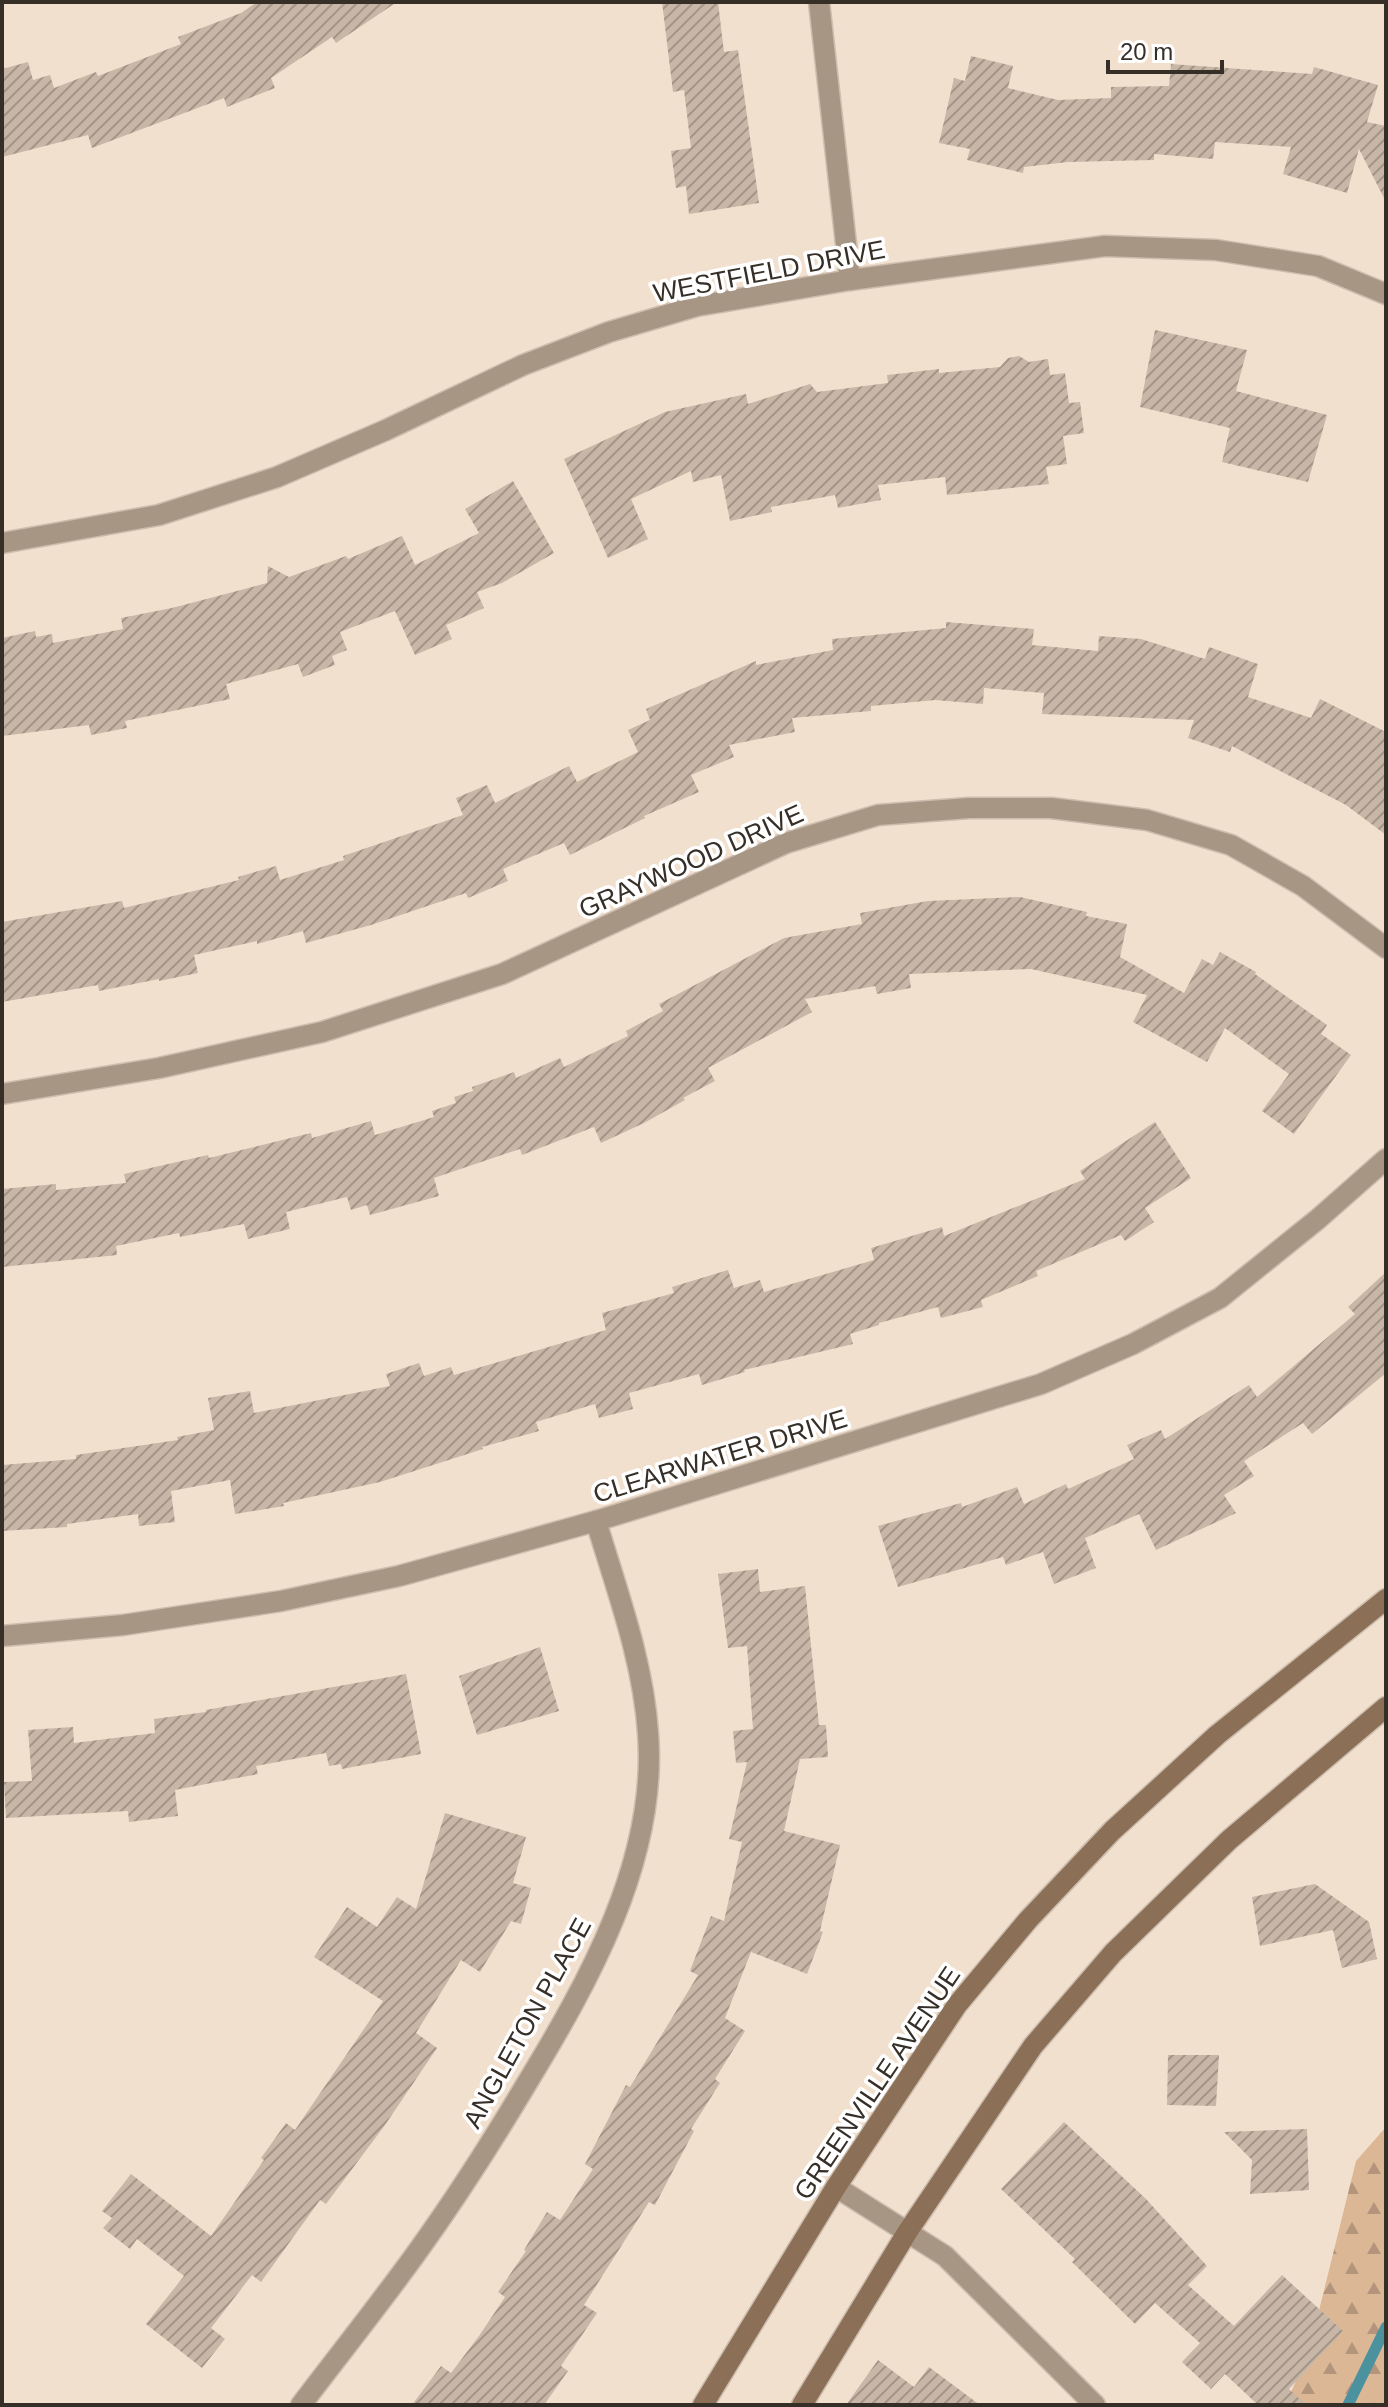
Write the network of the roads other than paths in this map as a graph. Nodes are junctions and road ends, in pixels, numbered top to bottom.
1 (819, 2) edge
2 (850, 280) junction
3 (1386, 294) edge
4 (2, 543) edge
5 (1386, 948) edge
6 (2, 1094) edge
7 (1386, 1159) edge
8 (596, 1521) junction
9 (1386, 1599) edge
10 (2, 1636) edge
11 (1386, 1707) edge
12 (836, 2187) junction
13 (908, 2231) junction
14 (301, 2405) edge
15 (703, 2405) edge
16 (802, 2405) edge
17 (1095, 2405) edge

1 - 2 street
2 - 3 street, WESTFIELD DRIVE
2 - 4 street, WESTFIELD DRIVE
5 - 6 street, GRAYWOOD DRIVE
7 - 8 street, CLEARWATER DRIVE
8 - 10 street, CLEARWATER DRIVE
8 - 14 street, ANGLETON PLACE
9 - 12 main road, GREENVILLE AVENUE
11 - 13 main road
12 - 13 street
12 - 15 main road, GREENVILLE AVENUE
13 - 16 main road
13 - 17 street

